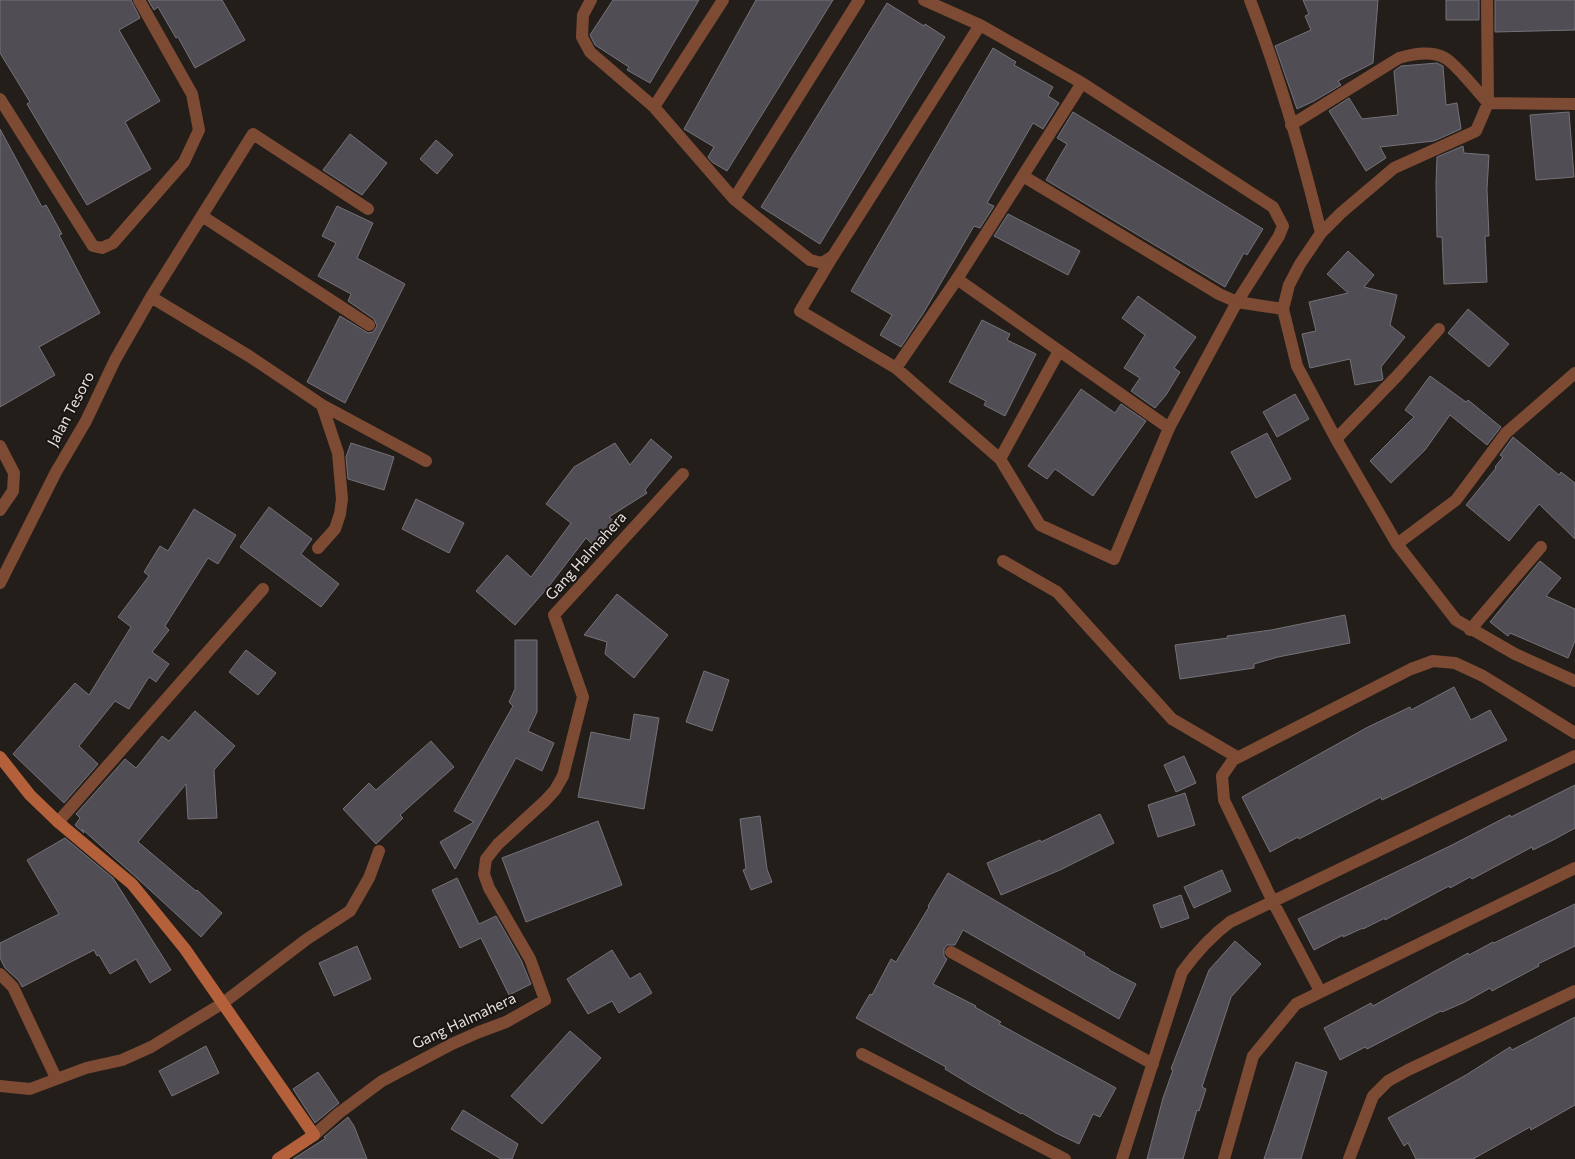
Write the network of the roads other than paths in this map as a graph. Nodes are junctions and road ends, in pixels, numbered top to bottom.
1 (139, 0) edge
2 (591, 0) edge
3 (723, 0) edge
4 (859, 0) edge
5 (924, 0) edge
6 (1250, 0) edge
7 (1487, 0) edge
8 (980, 25) junction
9 (1082, 83) junction
10 (1488, 103) junction
11 (1575, 104) edge
12 (1, 105) edge
13 (654, 107) junction
14 (1291, 125) junction
15 (1023, 176) junction
16 (734, 199) junction
17 (368, 209) dead end
18 (202, 216) junction
19 (1321, 233) junction
20 (834, 256) junction
21 (957, 279) junction
22 (152, 297) junction
23 (1238, 302) junction
24 (1283, 309) junction
25 (369, 325) dead end
26 (1439, 329) dead end
27 (1059, 351) junction
28 (896, 368) junction
29 (1575, 374) edge
30 (322, 405) junction
31 (1169, 428) junction
32 (1336, 439) junction
33 (0, 446) edge
34 (1000, 459) junction
35 (426, 461) dead end
36 (683, 474) dead end
37 (0, 510) edge
38 (1397, 544) junction
39 (1541, 547) dead end
40 (318, 548) dead end
41 (1003, 561) dead end
42 (0, 583) edge
43 (263, 589) dead end
44 (1470, 630) junction
45 (1575, 681) edge
46 (1575, 733) edge
47 (1575, 756) edge
48 (0, 757) edge
49 (1238, 757) junction
50 (58, 822) junction
51 (379, 850) dead end
52 (1575, 868) edge
53 (1273, 902) junction
54 (951, 952) dead end
55 (0, 974) edge
56 (1320, 991) junction
57 (1575, 991) edge
58 (223, 1003) junction
59 (862, 1054) dead end
60 (1153, 1064) junction
61 (56, 1078) junction
62 (0, 1086) edge
63 (314, 1135) junction
64 (278, 1159) edge
65 (1065, 1159) edge
66 (1122, 1159) edge
67 (1224, 1159) edge
68 (1349, 1159) edge

1 - 12 street
2 - 13 street
3 - 13 street
4 - 16 street
5 - 8 street
6 - 14 street
7 - 10 street
8 - 9 street
8 - 20 street
9 - 15 street
9 - 23 street
10 - 11 street
10 - 14 street
10 - 19 street
13 - 16 street
14 - 19 street
15 - 21 street
15 - 23 street
16 - 20 street
17 - 18 street, Jalan Tesoro
18 - 22 street, Jalan Tesoro
18 - 25 street
19 - 24 street
20 - 28 street
21 - 27 street
21 - 28 street
22 - 30 street
22 - 42 street, Jalan Tesoro
23 - 24 street
23 - 31 street
24 - 32 street
26 - 32 street
27 - 31 street
27 - 34 street
28 - 34 street
29 - 38 street
30 - 35 street
30 - 40 street
31 - 34 street
32 - 38 street
33 - 37 street
36 - 63 street, Gang Halmahera
38 - 44 street
39 - 44 street
41 - 49 street
43 - 50 street
44 - 45 street
46 - 49 street
47 - 53 street
48 - 50 street
49 - 53 street
50 - 58 street
51 - 58 street
52 - 56 street
53 - 56 street
53 - 60 street
54 - 60 street
55 - 61 street
56 - 67 street
57 - 68 street
58 - 61 street
58 - 63 street
59 - 65 street
60 - 66 street
61 - 62 street
63 - 64 street, Gang Halmahera

